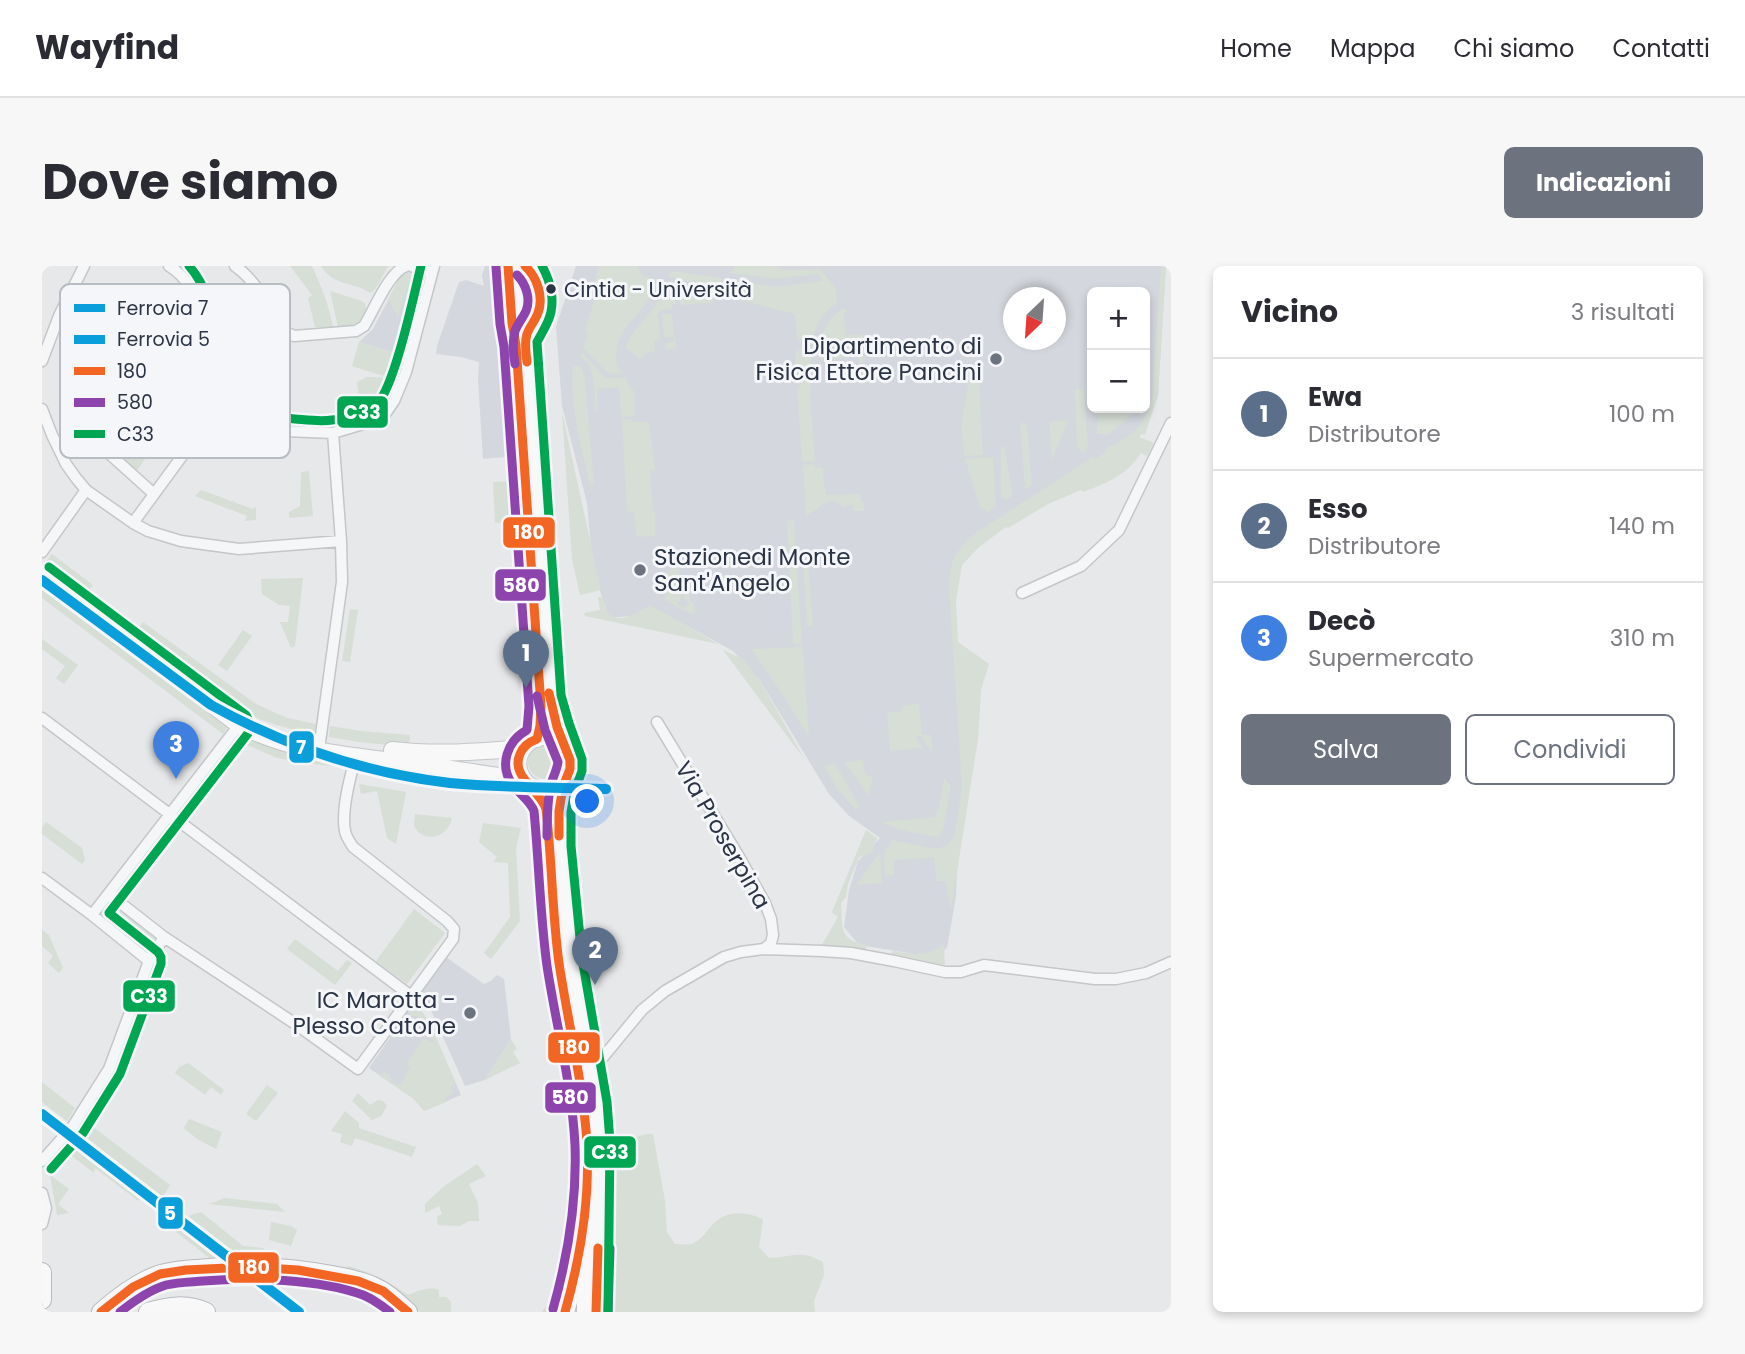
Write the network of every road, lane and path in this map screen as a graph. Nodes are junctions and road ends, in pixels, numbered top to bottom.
1 (84, 266) edge
2 (169, 266) edge
3 (235, 266) edge
4 (408, 266) edge
5 (508, 266) edge
6 (523, 266) edge
7 (433, 269) edge
8 (75, 284) edge
9 (188, 284) edge
10 (253, 284) edge
11 (59, 316) edge
12 (523, 330) junction
13 (290, 334) edge
14 (42, 361) edge
15 (42, 409) edge
16 (1171, 423) edge
17 (290, 431) edge
18 (333, 433) junction
19 (60, 452) edge
20 (63, 458) edge
21 (114, 458) edge
22 (181, 458) edge
23 (86, 490) junction
24 (155, 494) junction
25 (133, 523) junction
26 (341, 541) junction
27 (42, 552) edge
28 (42, 566) edge
29 (42, 577) edge
30 (1022, 593) dead end
31 (42, 718) edge
32 (241, 721) junction
33 (657, 722) dead end
34 (530, 744) junction
35 (319, 747) junction
36 (357, 751) junction
37 (567, 752) junction
38 (566, 777) junction
39 (531, 786) junction
40 (169, 815) junction
41 (42, 878) edge
42 (109, 894) junction
43 (92, 915) junction
44 (164, 937) junction
45 (764, 949) junction
46 (149, 961) junction
47 (1171, 962) edge
48 (411, 996) junction
49 (576, 1056) junction
50 (590, 1069) junction
51 (42, 1161) edge
52 (42, 1193) edge
53 (585, 1211) junction
54 (42, 1224) edge
55 (42, 1272) edge
56 (42, 1300) edge
57 (401, 1306) edge
58 (101, 1312) edge
59 (150, 1312) edge
60 (206, 1312) edge
61 (565, 1312) edge
62 (585, 1312) edge
63 (596, 1312) edge

1 - 8 street
2 - 9 street
3 - 10 street
4 - 7 street
4 - 13 street
5 - 12 main road
6 - 12 main road
7 - 18 street
11 - 14 street
12 - 34 main road
12 - 37 main road
15 - 19 street
16 - 30 street
17 - 18 street
18 - 26 street
20 - 23 street
21 - 24 street
22 - 24 street
23 - 25 street
23 - 27 street
24 - 25 street
25 - 26 street
26 - 35 street
28 - 32 main road
29 - 32 main road
31 - 40 street
32 - 35 main road
32 - 40 street
33 - 45 street, Via Proserpina
34 - 36 main road
34 - 37 main road
34 - 39 main road
35 - 36 main road
36 - 39 main road
36 - 48 street
37 - 38 main road
38 - 39 main road
38 - 50 main road
39 - 49 main road
40 - 42 street
40 - 48 street
41 - 43 street
42 - 43 street
42 - 44 street
43 - 46 street
44 - 46 street
44 - 48 street
45 - 47 street
45 - 50 street
46 - 51 street
49 - 50 main road
49 - 53 main road
50 - 63 main road
52 - 54 street
53 - 61 highway
53 - 62 main road
55 - 56 highway
57 - 58 highway
59 - 60 highway

